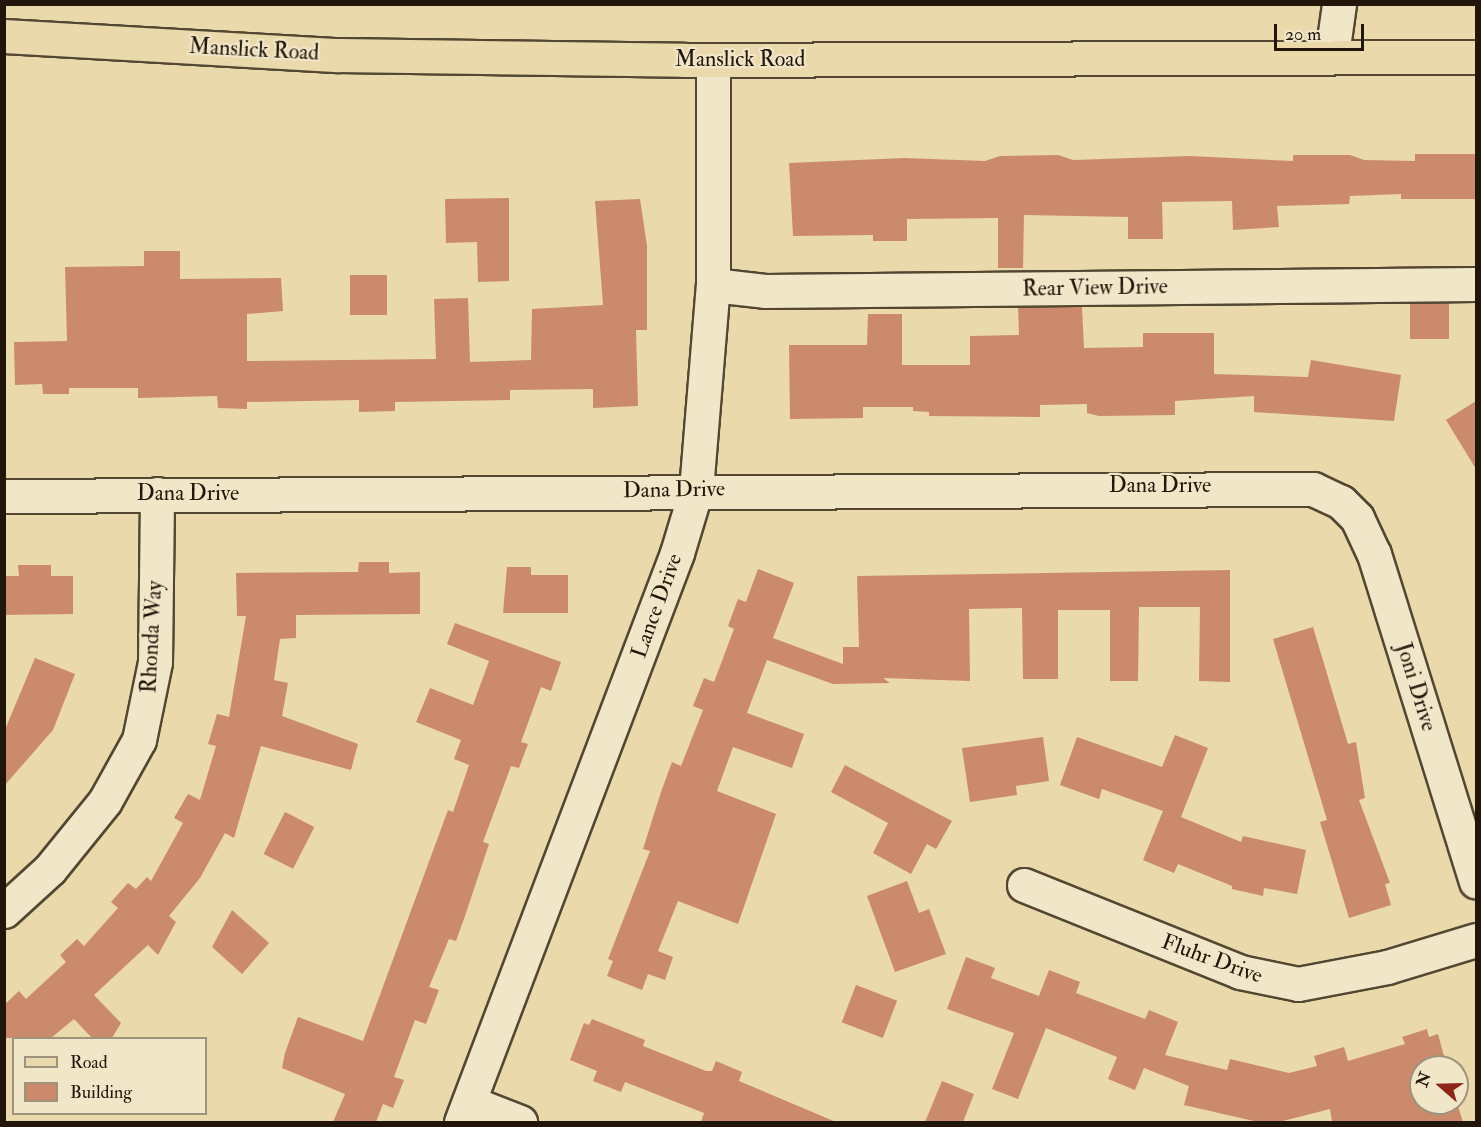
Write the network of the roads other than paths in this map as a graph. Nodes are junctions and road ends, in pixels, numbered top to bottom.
1 (1339, 4) edge
2 (4, 36) edge
3 (1332, 54) junction
4 (1476, 57) edge
5 (713, 60) junction
6 (1476, 284) edge
7 (713, 285) junction
8 (696, 489) junction
9 (157, 495) junction
10 (4, 496) edge
11 (1341, 502) joint
12 (1476, 881) edge
13 (1024, 885) dead end
14 (4, 911) edge
15 (1476, 940) edge
16 (465, 1112) edge
17 (520, 1122) edge

1 - 3 street
2 - 5 main road, Manslick Road
3 - 4 main road, Manslick Road
3 - 5 main road, Manslick Road
5 - 7 street, Lance Drive
6 - 7 street, Rear View Drive
7 - 8 street, Lance Drive
8 - 9 street, Dana Drive
8 - 11 street, Dana Drive
8 - 16 street, Lance Drive
9 - 10 street, Dana Drive
9 - 14 street, Rhonda Way
11 - 12 street, Joni Drive
13 - 15 street, Fluhr Drive
16 - 17 street

